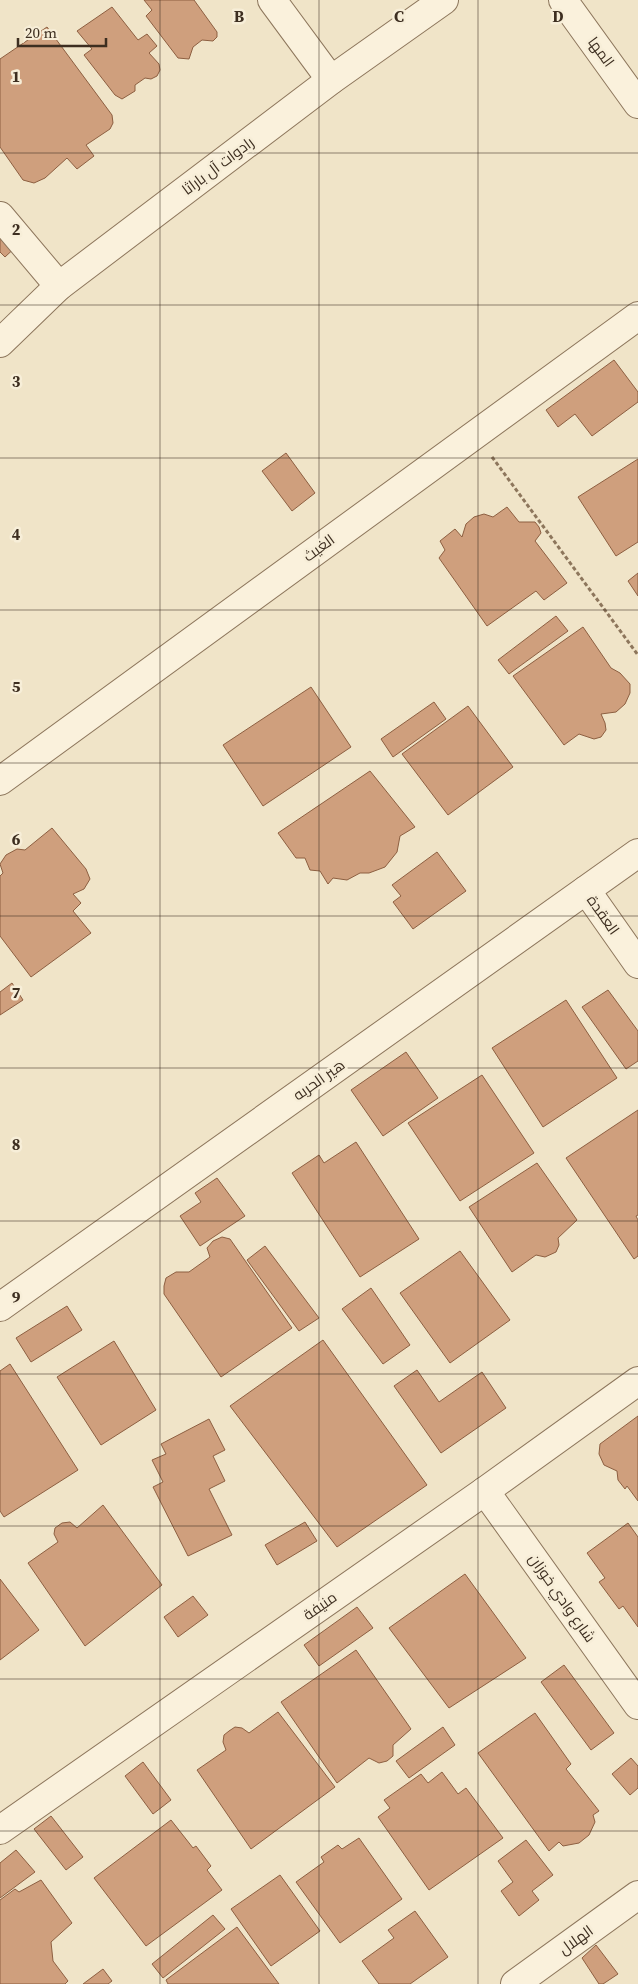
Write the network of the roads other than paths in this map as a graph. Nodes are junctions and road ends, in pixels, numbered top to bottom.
1 (272, 0) edge
2 (444, 0) edge
3 (563, 0) edge
4 (331, 80) junction
5 (638, 104) edge
6 (0, 216) edge
7 (59, 286) junction
8 (638, 316) edge
9 (0, 343) edge
10 (0, 781) edge
11 (638, 853) edge
12 (586, 890) junction
13 (638, 964) edge
14 (0, 1307) edge
15 (638, 1381) edge
16 (485, 1491) junction
17 (638, 1706) edge
18 (0, 1830) edge
19 (638, 1895) edge
20 (515, 1984) edge

1 - 4 street
2 - 4 street, رادوات آل باراثا
3 - 5 street, المها
4 - 7 street, رادوات آل باراثا
6 - 7 street
7 - 9 street, رادوات آل باراثا
8 - 10 street, الغيث
11 - 12 street, هير الحربه
12 - 13 street, العقدة
12 - 14 street, هير الحربه
15 - 16 street, منيفة
16 - 17 street, شارع وادي خوزان
16 - 18 street, منيفة
19 - 20 street, الهلال

